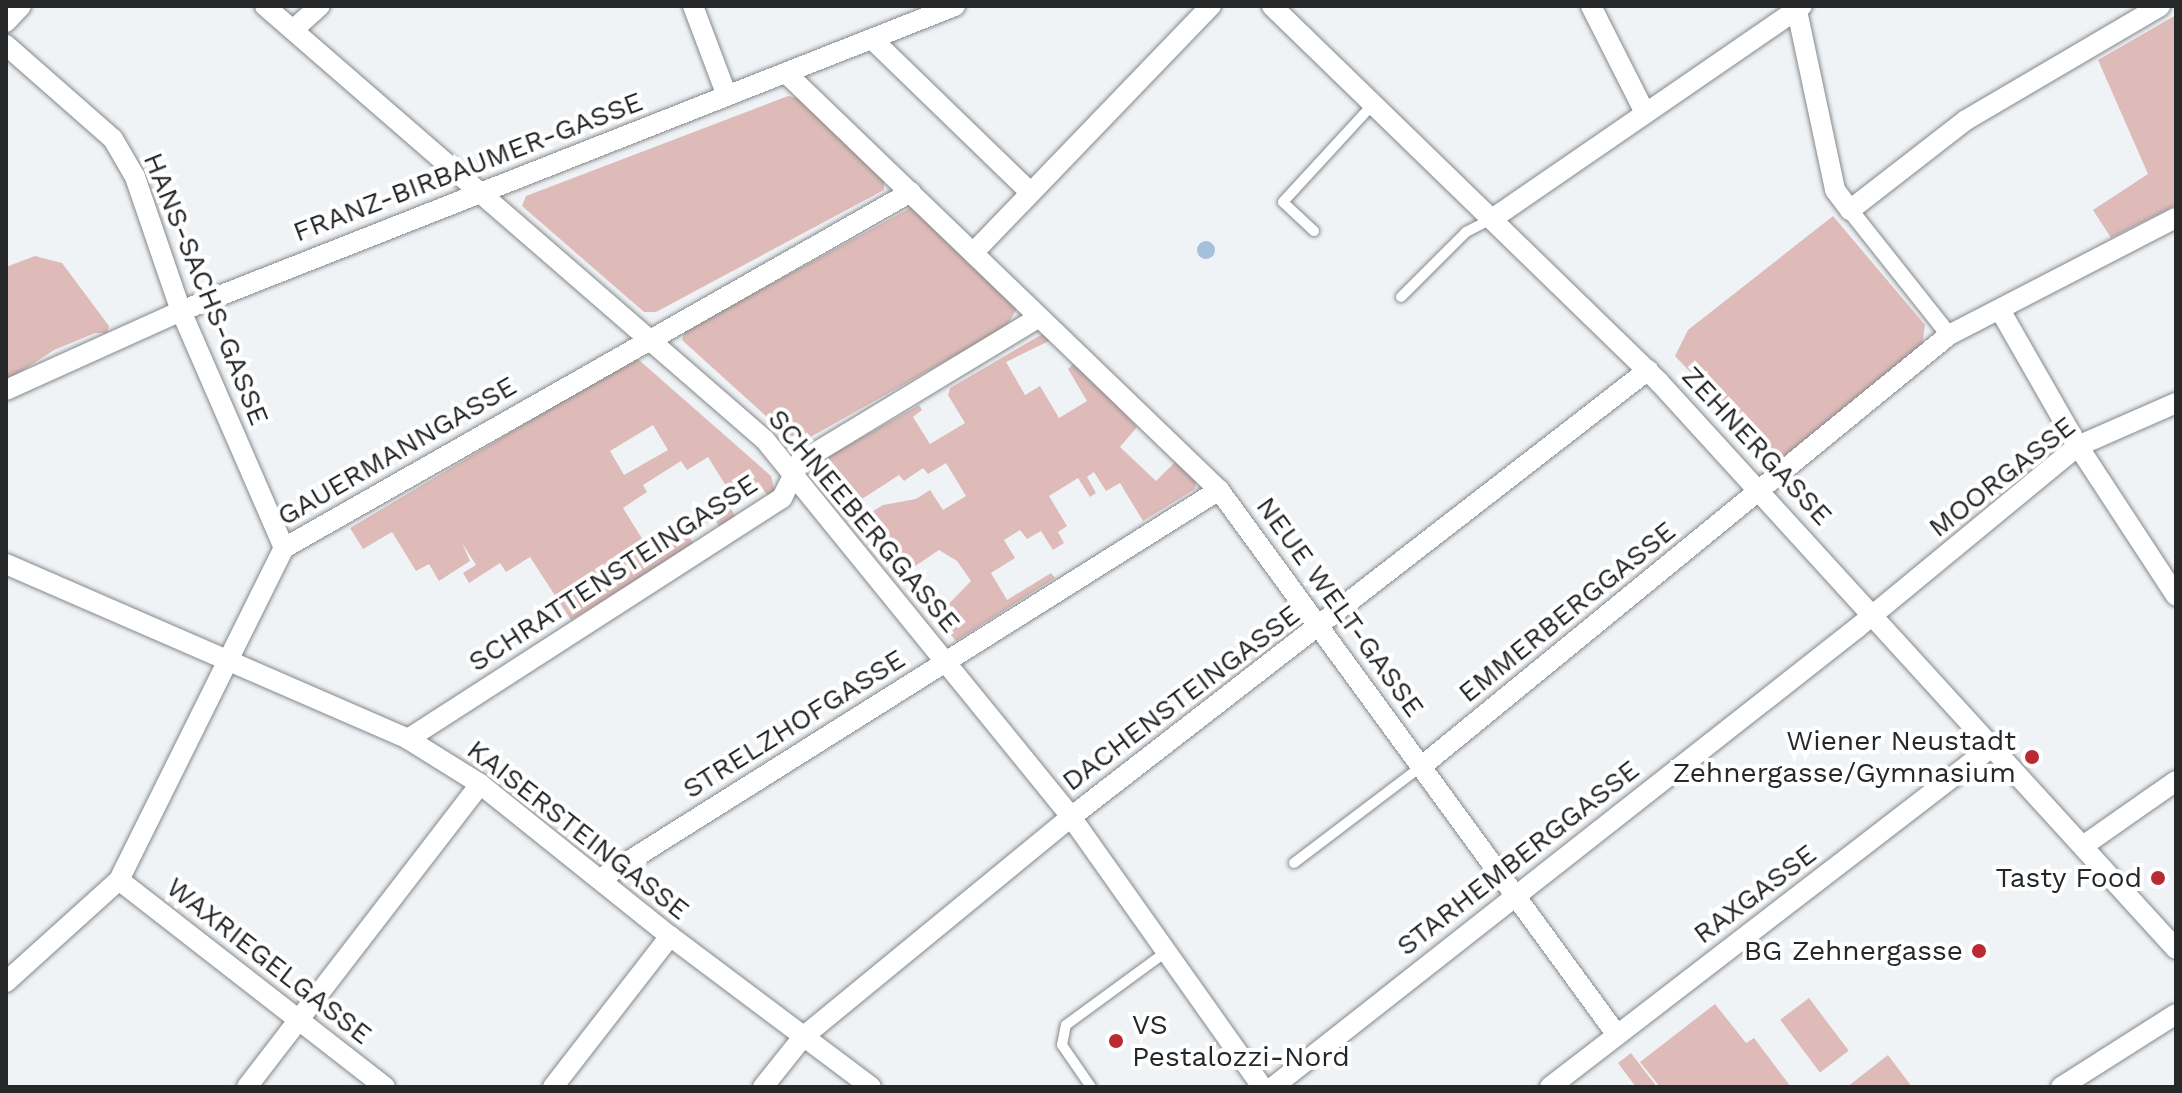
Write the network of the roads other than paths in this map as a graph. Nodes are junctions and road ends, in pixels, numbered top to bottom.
1 (21, 6) edge
2 (265, 6) edge
3 (320, 6) edge
4 (693, 6) edge
5 (955, 6) edge
6 (1211, 6) edge
7 (1272, 6) edge
8 (1591, 6) edge
9 (2160, 6) edge
10 (1798, 7) edge
11 (6, 22) edge
12 (293, 30) junction
13 (872, 39) junction
14 (6, 45) edge
15 (786, 73) junction
16 (727, 96) junction
17 (1373, 104) junction
18 (1645, 113) junction
19 (482, 192) junction
20 (911, 192) junction
21 (1031, 193) junction
22 (1850, 210) junction
23 (2176, 218) edge
24 (1492, 219) junction
25 (1314, 231) dead end
26 (973, 253) junction
27 (1401, 297) dead end
28 (2000, 310) junction
29 (181, 311) junction
30 (1038, 318) junction
31 (1949, 335) junction
32 (648, 338) junction
33 (1648, 370) junction
34 (6, 390) edge
35 (2176, 403) edge
36 (2078, 446) junction
37 (795, 476) junction
38 (1219, 490) junction
39 (1761, 491) junction
40 (284, 548) junction
41 (6, 564) edge
42 (2176, 596) edge
43 (1874, 614) junction
44 (1320, 627) junction
45 (226, 658) junction
46 (944, 662) junction
47 (408, 739) junction
48 (1993, 746) junction
49 (1422, 766) junction
50 (2176, 781) edge
51 (480, 784) junction
52 (1071, 817) junction
53 (2083, 846) junction
54 (1294, 863) dead end
55 (602, 878) junction
56 (119, 880) junction
57 (1516, 896) junction
58 (670, 936) junction
59 (2176, 949) edge
60 (1167, 951) junction
61 (6, 982) edge
62 (2176, 1014) edge
63 (299, 1020) junction
64 (1617, 1035) junction
65 (803, 1037) junction
66 (247, 1087) edge
67 (385, 1087) edge
68 (553, 1087) edge
69 (763, 1087) edge
70 (871, 1087) edge
71 (1091, 1087) edge
72 (1262, 1087) edge
73 (1273, 1087) edge
74 (1550, 1087) edge
75 (2061, 1087) edge

1 - 11 street
2 - 12 street, SCHNEEBERGGASSE
3 - 12 street
4 - 16 street
5 - 13 street, FRANZ-BIRBAUMER-GASSE
6 - 21 street
7 - 17 street, ZEHNERGASSE
8 - 18 street
9 - 22 street
10 - 18 street
10 - 22 street
12 - 19 street, SCHNEEBERGGASSE
13 - 15 street, FRANZ-BIRBAUMER-GASSE
13 - 21 street
14 - 29 street, HANS-SACHS-GASSE
15 - 16 street, FRANZ-BIRBAUMER-GASSE
15 - 20 street, NEUE WELT-GASSE
16 - 19 street, FRANZ-BIRBAUMER-GASSE
17 - 24 street, ZEHNERGASSE
17 - 25 lane
18 - 24 street
19 - 29 street, FRANZ-BIRBAUMER-GASSE
19 - 32 street, SCHNEEBERGGASSE
20 - 26 street, NEUE WELT-GASSE
20 - 32 street, GAUERMANNGASSE
21 - 26 street
22 - 31 street
23 - 28 street, EMMERBERGGASSE
24 - 27 lane
24 - 33 street, ZEHNERGASSE
26 - 30 street, NEUE WELT-GASSE
28 - 31 street, EMMERBERGGASSE
28 - 36 street
29 - 34 street, FRANZ-BIRBAUMER-GASSE
29 - 40 street, HANS-SACHS-GASSE
30 - 37 street, SCHRATTENSTEINGASSE
30 - 38 street, NEUE WELT-GASSE
31 - 39 street, EMMERBERGGASSE
32 - 37 street, SCHNEEBERGGASSE
32 - 40 street, GAUERMANNGASSE
33 - 39 street, ZEHNERGASSE
33 - 44 street, DACHENSTEINGASSE
35 - 36 street, MOORGASSE
36 - 42 street
36 - 43 street, MOORGASSE
37 - 46 street, SCHNEEBERGGASSE
37 - 47 street, SCHRATTENSTEINGASSE
38 - 44 street, NEUE WELT-GASSE
38 - 46 street, STRELZHOFGASSE
39 - 43 street, ZEHNERGASSE
39 - 49 street, EMMERBERGGASSE
40 - 45 street, GAUERMANNGASSE
41 - 45 street, KAISERSTEINGASSE
43 - 48 street, ZEHNERGASSE
43 - 57 street, STARHEMBERGGASSE
44 - 49 street, NEUE WELT-GASSE
44 - 52 street, DACHENSTEINGASSE
45 - 47 street, KAISERSTEINGASSE
45 - 56 street, GAUERMANNGASSE
46 - 52 street, SCHNEEBERGGASSE
46 - 55 street, STRELZHOFGASSE
47 - 51 street, KAISERSTEINGASSE
48 - 53 street, ZEHNERGASSE
48 - 64 street, RAXGASSE
49 - 54 lane, EMMERBERGGASSE
49 - 57 street, NEUE WELT-GASSE
50 - 53 street
51 - 55 street, KAISERSTEINGASSE
51 - 63 street
52 - 60 street, SCHNEEBERGGASSE
52 - 65 street, DACHENSTEINGASSE
53 - 59 street, ZEHNERGASSE
55 - 58 street, KAISERSTEINGASSE
56 - 61 street, GAUERMANNGASSE
56 - 63 street, WAXRIEGELGASSE
57 - 64 street, NEUE WELT-GASSE
57 - 73 street, STARHEMBERGGASSE
58 - 65 street, KAISERSTEINGASSE
58 - 68 street
60 - 71 lane
60 - 72 street, SCHNEEBERGGASSE
62 - 75 street
63 - 66 street
63 - 67 street, WAXRIEGELGASSE
64 - 74 street, RAXGASSE
65 - 69 street, DACHENSTEINGASSE
65 - 70 street, KAISERSTEINGASSE

